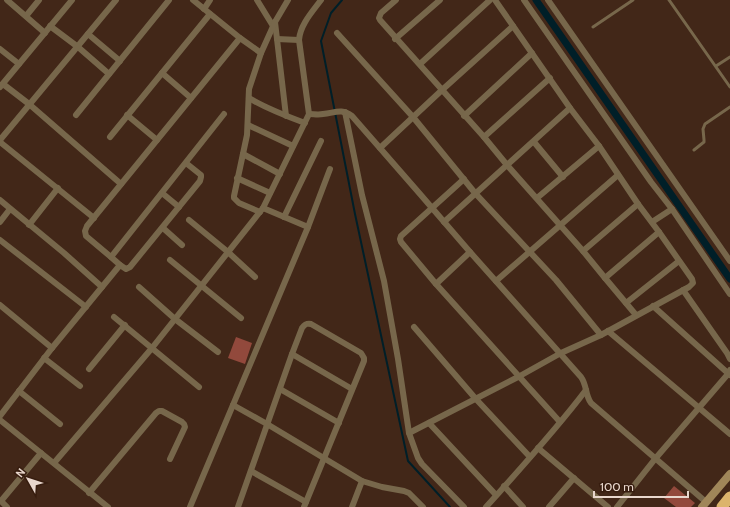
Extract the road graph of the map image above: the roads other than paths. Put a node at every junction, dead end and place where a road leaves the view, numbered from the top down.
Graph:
1 (7, 0) edge
2 (39, 0) edge
3 (72, 0) edge
4 (116, 0) edge
5 (169, 0) edge
6 (193, 0) edge
7 (210, 0) edge
8 (257, 0) edge
9 (288, 0) edge
10 (321, 0) edge
11 (396, 0) edge
12 (440, 0) edge
13 (490, 0) edge
14 (495, 0) edge
15 (524, 0) edge
16 (548, 0) edge
17 (633, 0) edge
18 (669, 0) edge
19 (204, 9) junction
20 (210, 14) junction
21 (26, 16) junction
22 (274, 24) junction
23 (50, 26) junction
24 (513, 26) junction
25 (593, 27) dead end
26 (45, 33) junction
27 (337, 33) dead end
28 (88, 34) junction
29 (240, 38) junction
30 (277, 39) junction
31 (395, 39) junction
32 (299, 40) junction
33 (78, 47) junction
34 (0, 48) edge
35 (261, 53) junction
36 (532, 53) junction
37 (730, 57) edge
38 (120, 61) junction
39 (19, 64) junction
40 (420, 64) junction
41 (716, 66) junction
42 (162, 73) junction
43 (109, 74) junction
44 (550, 78) junction
45 (1, 86) edge
46 (730, 87) edge
47 (442, 90) junction
48 (191, 98) junction
49 (249, 98) junction
50 (29, 104) junction
51 (730, 107) edge
52 (570, 108) junction
53 (343, 111) junction
54 (224, 114) dead end
55 (309, 114) junction
56 (76, 115) dead end
57 (127, 115) junction
58 (286, 116) junction
59 (464, 116) junction
60 (413, 117) junction
61 (305, 122) junction
62 (248, 125) junction
63 (110, 137) dead end
64 (484, 137) junction
65 (157, 140) junction
66 (0, 141) edge
67 (321, 141) dead end
68 (534, 142) junction
69 (293, 146) junction
70 (599, 146) junction
71 (380, 148) junction
72 (694, 150) dead end
73 (243, 154) junction
74 (186, 163) junction
75 (507, 165) junction
76 (330, 169) dead end
77 (280, 174) junction
78 (618, 175) junction
79 (563, 177) junction
80 (237, 178) junction
81 (464, 179) junction
82 (122, 184) junction
83 (58, 188) junction
84 (270, 193) junction
85 (475, 193) junction
86 (162, 194) junction
87 (537, 198) junction
88 (0, 200) edge
89 (638, 204) junction
90 (179, 206) junction
91 (432, 208) junction
92 (10, 209) junction
93 (672, 209) junction
94 (261, 210) junction
95 (284, 217) junction
96 (94, 218) junction
97 (189, 220) dead end
98 (0, 222) edge
99 (444, 222) junction
100 (652, 222) junction
101 (29, 225) junction
102 (560, 226) junction
103 (308, 227) junction
104 (162, 228) junction
105 (659, 232) junction
106 (0, 240) edge
107 (182, 245) dead end
108 (583, 251) junction
109 (228, 252) junction
110 (470, 252) junction
111 (530, 252) junction
112 (111, 257) junction
113 (170, 260) dead end
114 (679, 261) junction
115 (730, 261) edge
116 (120, 265) junction
117 (255, 277) dead end
118 (605, 278) junction
119 (496, 281) junction
120 (436, 284) junction
121 (201, 286) junction
122 (102, 287) junction
123 (138, 287) dead end
124 (683, 290) junction
125 (730, 294) edge
126 (626, 303) junction
127 (0, 305) edge
128 (653, 306) junction
129 (86, 307) junction
130 (636, 315) junction
131 (114, 317) dead end
132 (241, 318) dead end
133 (175, 319) junction
134 (125, 326) junction
135 (414, 327) dead end
136 (608, 331) junction
137 (601, 335) junction
138 (52, 348) junction
139 (152, 348) junction
140 (218, 352) dead end
141 (560, 353) junction
142 (292, 354) junction
143 (44, 358) junction
144 (730, 359) edge
145 (88, 369) dead end
146 (729, 373) edge
147 (518, 377) junction
148 (80, 386) dead end
149 (199, 387) dead end
150 (280, 389) junction
151 (352, 389) junction
152 (586, 390) junction
153 (19, 391) junction
154 (475, 398) junction
155 (233, 405) junction
156 (699, 408) junction
157 (0, 416) edge
158 (0, 420) edge
159 (560, 422) junction
160 (339, 423) junction
161 (429, 423) junction
162 (60, 424) dead end
163 (268, 424) junction
164 (409, 433) junction
165 (730, 434) edge
166 (538, 448) junction
167 (41, 453) junction
168 (530, 457) junction
169 (325, 458) junction
170 (170, 459) dead end
171 (655, 459) junction
172 (54, 463) junction
173 (252, 471) junction
174 (730, 474) edge
175 (574, 478) junction
176 (362, 481) junction
177 (504, 486) junction
178 (89, 493) junction
179 (496, 496) junction
180 (730, 497) edge
181 (0, 501) edge
182 (704, 504) edge
183 (305, 505) edge
184 (7, 507) edge
185 (108, 507) edge
186 (190, 507) edge
187 (238, 507) edge
188 (352, 507) edge
189 (423, 507) edge
190 (464, 507) edge
191 (486, 507) edge
192 (523, 507) edge
193 (549, 507) edge
194 (608, 507) edge
195 (617, 507) edge
196 (722, 507) edge

1 - 21 street
2 - 21 street
3 - 23 street
4 - 28 street
5 - 38 street
6 - 19 street
7 - 19 street
8 - 22 street
9 - 22 street
10 - 32 street
11 - 31 street
12 - 31 street
13 - 40 street
14 - 24 street
15 - 93 street
16 - 115 street
17 - 25 lane
18 - 41 lane
19 - 20 street
20 - 29 street
20 - 42 street
21 - 26 street
22 - 30 street
22 - 35 street
23 - 26 street
23 - 33 street
24 - 36 street
24 - 47 street
26 - 39 street
27 - 60 street
28 - 33 street
28 - 38 street
29 - 35 street
29 - 48 street
30 - 32 street
30 - 58 street
31 - 40 street
32 - 55 street
33 - 43 street
33 - 50 street
34 - 39 street
35 - 49 street
36 - 44 street
36 - 59 street
37 - 41 lane
38 - 43 street
39 - 45 street
40 - 47 street
41 - 46 lane
42 - 48 street
42 - 57 street
43 - 56 street
44 - 52 street
44 - 64 street
45 - 50 street
47 - 59 street
47 - 60 street
48 - 65 street
49 - 58 street
49 - 62 street
50 - 66 street
50 - 82 street
51 - 72 lane
52 - 68 street
52 - 70 street
53 - 55 street
53 - 71 street
53 - 164 street
54 - 74 street
55 - 61 street
57 - 63 street
57 - 65 street
58 - 61 street
59 - 64 street
60 - 71 street
60 - 81 street
61 - 69 street
62 - 69 street
62 - 73 street
64 - 75 street
65 - 82 street
66 - 83 street
67 - 95 street
68 - 75 street
68 - 79 street
69 - 77 street
70 - 78 street
70 - 79 street
71 - 91 street
73 - 77 street
73 - 80 street
74 - 86 street
74 - 90 street
75 - 85 street
75 - 87 street
76 - 103 street
77 - 84 street
78 - 89 street
78 - 102 street
79 - 87 street
80 - 84 street
80 - 94 street
81 - 85 street
81 - 91 street
82 - 96 street
83 - 96 street
83 - 101 street
84 - 94 street
85 - 99 street
85 - 111 street
86 - 90 street
86 - 112 street
87 - 102 street
88 - 92 street
89 - 100 street
89 - 108 street
90 - 104 street
91 - 99 street
91 - 120 street
92 - 98 street
92 - 101 street
93 - 100 street
93 - 125 street
94 - 95 street
94 - 109 street
95 - 103 street
96 - 112 street
97 - 109 street
99 - 110 street
100 - 105 street
101 - 122 street
102 - 108 street
102 - 111 street
103 - 155 street
104 - 107 street
104 - 116 street
105 - 114 street
105 - 118 street
106 - 129 street
108 - 118 street
109 - 117 street
109 - 121 street
110 - 119 street
110 - 120 street
111 - 119 street
111 - 137 street
112 - 116 street
113 - 121 street
114 - 124 street
114 - 126 street
116 - 122 street
118 - 126 street
119 - 141 street
120 - 147 street
121 - 132 street
121 - 133 street
122 - 129 street
123 - 133 street
124 - 128 street
124 - 144 street
126 - 130 street
127 - 138 street
128 - 130 street
128 - 146 street
129 - 138 street
130 - 136 street
131 - 134 street
133 - 139 street
133 - 140 street
134 - 139 street
134 - 145 street
135 - 154 street
136 - 137 street
136 - 156 street
137 - 141 street
138 - 143 street
139 - 149 street
139 - 172 street
141 - 147 street
141 - 152 street
142 - 150 street
142 - 151 street
142 - 151 street
143 - 148 street
143 - 153 street
146 - 156 street
147 - 154 street
147 - 159 street
150 - 160 street
150 - 163 street
151 - 160 street
152 - 159 street
152 - 171 street
153 - 157 street
153 - 162 street
154 - 161 street
154 - 168 street
155 - 163 street
155 - 186 street
156 - 165 street
156 - 171 street
158 - 167 street
159 - 166 street
160 - 169 street
161 - 164 street
161 - 179 street
163 - 169 street
163 - 173 street
164 - 190 street
166 - 168 street
166 - 175 street
167 - 172 street
167 - 181 street
168 - 177 street
169 - 176 street
169 - 183 street
170 - 178 street
171 - 182 street
171 - 195 street
172 - 178 street
173 - 183 street
173 - 187 street
174 - 182 main road
175 - 193 street
175 - 194 street
176 - 188 street
176 - 189 street
177 - 179 street
177 - 192 street
178 - 185 street
179 - 191 street
180 - 196 highway
181 - 184 street

